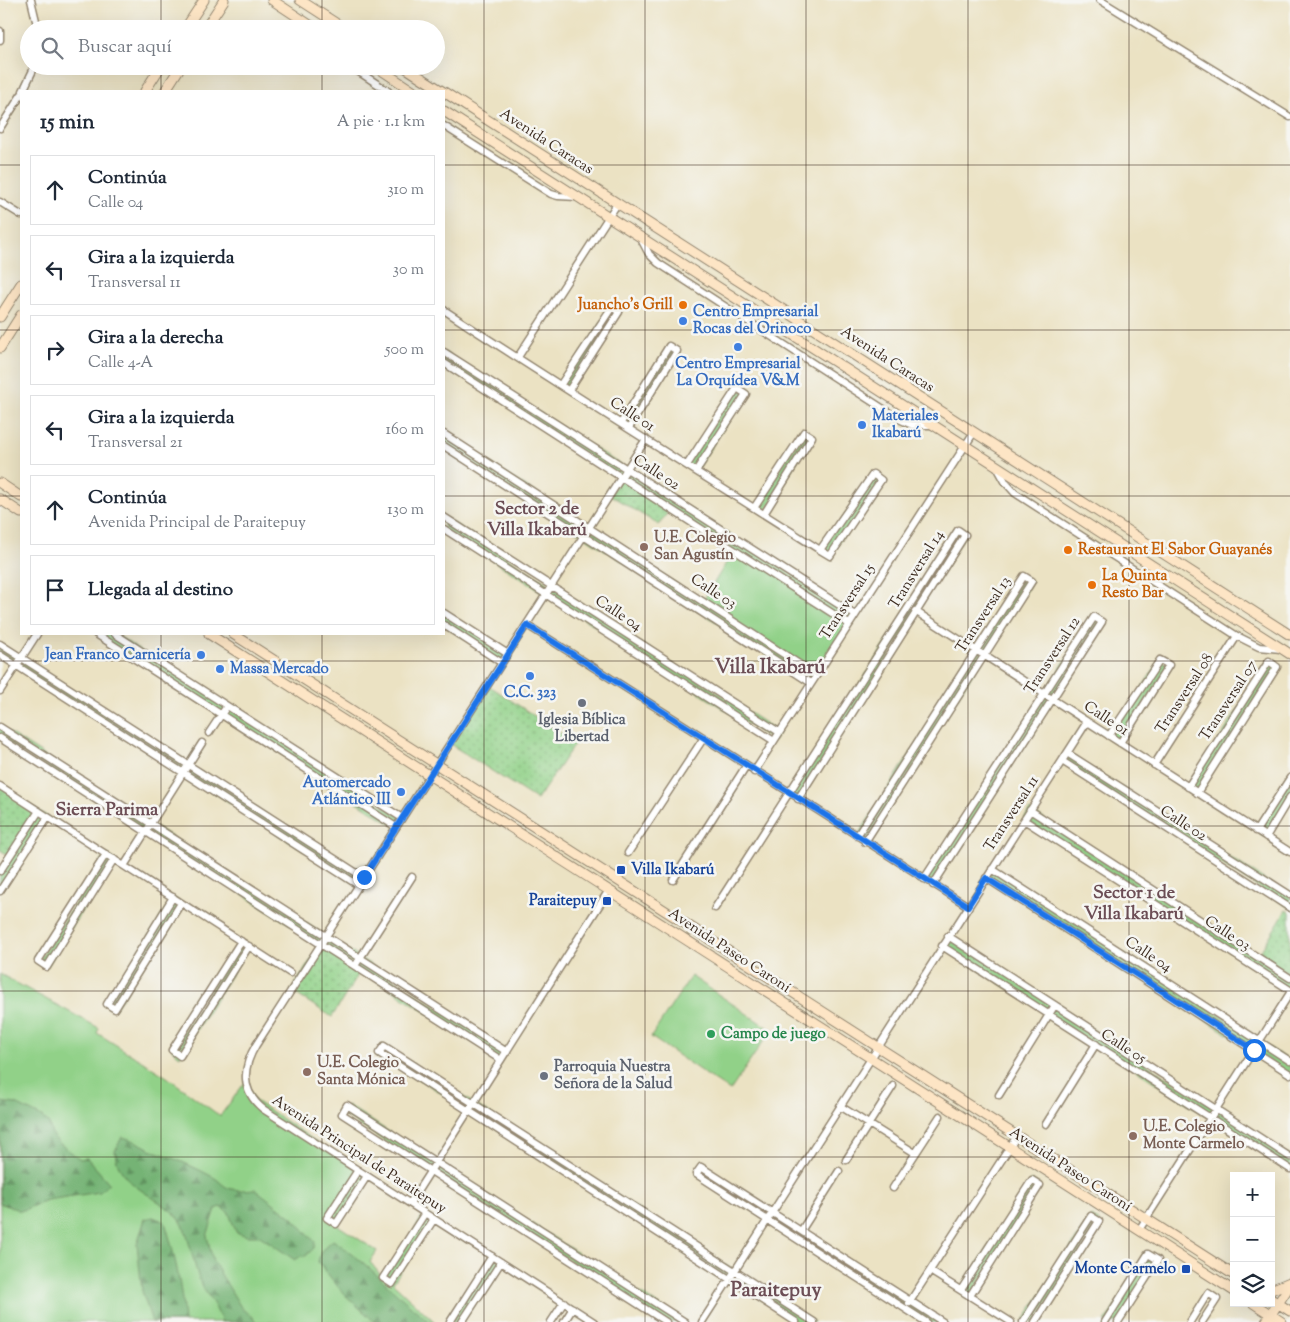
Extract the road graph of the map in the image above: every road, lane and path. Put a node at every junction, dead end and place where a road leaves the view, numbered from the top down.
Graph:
1 (31, 0) edge
2 (204, 0) edge
3 (231, 0) edge
4 (272, 0) edge
5 (300, 0) edge
6 (1100, 0) edge
7 (222, 4) edge
8 (36, 20) edge
9 (191, 20) edge
10 (212, 20) edge
11 (302, 20) edge
12 (331, 20) edge
13 (0, 31) edge
14 (0, 40) edge
15 (31, 75) edge
16 (155, 75) edge
17 (175, 75) edge
18 (364, 75) edge
19 (388, 75) edge
20 (417, 75) edge
21 (23, 90) edge
22 (146, 90) edge
23 (166, 90) edge
24 (386, 90) edge
25 (411, 90) edge
26 (440, 90) edge
27 (445, 93) edge
28 (20, 97) edge
29 (445, 112) edge
30 (1290, 116) edge
31 (445, 127) edge
32 (0, 128) edge
33 (577, 197) junction
34 (0, 202) edge
35 (617, 204) junction
36 (20, 214) edge
37 (609, 216) junction
38 (641, 237) junction
39 (20, 286) edge
40 (445, 311) edge
41 (0, 317) edge
42 (20, 317) edge
43 (0, 348) edge
44 (445, 353) edge
45 (518, 357) junction
46 (445, 364) edge
47 (561, 384) junction
48 (570, 390) junction
49 (519, 400) junction
50 (514, 408) junction
51 (621, 423) junction
52 (932, 425) junction
53 (629, 428) junction
54 (974, 432) junction
55 (445, 435) edge
56 (646, 439) junction
57 (965, 446) junction
58 (445, 447) edge
59 (592, 447) junction
60 (587, 455) junction
61 (482, 458) junction
62 (687, 465) junction
63 (996, 466) junction
64 (477, 467) junction
65 (627, 469) junction
66 (696, 471) junction
67 (621, 478) junction
68 (0, 483) edge
69 (20, 496) edge
70 (0, 499) edge
71 (754, 508) junction
72 (20, 512) edge
73 (764, 514) junction
74 (445, 519) edge
75 (590, 527) junction
76 (445, 530) edge
77 (584, 536) junction
78 (739, 541) junction
79 (734, 550) junction
80 (820, 550) junction
81 (552, 586) junction
82 (814, 589) junction
83 (546, 595) junction
84 (808, 598) junction
85 (703, 601) junction
86 (908, 607) junction
87 (698, 610) junction
88 (916, 612) junction
89 (445, 614) edge
90 (855, 615) junction
91 (849, 624) junction
92 (527, 625) junction
93 (445, 626) edge
94 (36, 635) edge
95 (98, 635) edge
96 (117, 635) edge
97 (216, 635) edge
98 (235, 635) edge
99 (1290, 635) edge
100 (1237, 636) junction
101 (0, 644) edge
102 (142, 651) junction
103 (976, 651) junction
104 (1286, 652) edge
105 (508, 654) junction
106 (0, 655) edge
107 (984, 656) junction
108 (22, 658) junction
109 (665, 659) junction
110 (136, 660) junction
111 (873, 662) junction
112 (502, 663) junction
113 (16, 666) junction
114 (660, 668) junction
115 (881, 668) junction
116 (816, 675) junction
117 (811, 683) junction
118 (0, 691) edge
119 (1044, 694) junction
120 (946, 697) junction
121 (849, 700) junction
122 (1052, 700) junction
123 (954, 703) junction
124 (227, 706) junction
125 (857, 706) junction
126 (107, 713) junction
127 (221, 714) junction
128 (102, 721) junction
129 (1087, 722) junction
130 (0, 727) edge
131 (779, 732) junction
132 (209, 733) dead end
133 (1109, 736) junction
134 (0, 738) edge
135 (703, 739) junction
136 (774, 741) junction
137 (918, 741) junction
138 (202, 743) dead end
139 (1120, 743) junction
140 (821, 745) junction
141 (926, 747) junction
142 (828, 751) junction
143 (1067, 753) junction
144 (1062, 761) junction
145 (316, 763) junction
146 (437, 764) junction
147 (189, 765) junction
148 (1154, 765) junction
149 (746, 766) junction
150 (310, 772) junction
151 (754, 772) junction
152 (71, 773) junction
153 (184, 773) junction
154 (430, 775) junction
155 (1290, 778) edge
156 (67, 781) junction
157 (0, 786) edge
158 (984, 786) junction
159 (1188, 787) junction
160 (993, 792) junction
161 (1197, 793) junction
162 (790, 794) junction
163 (1290, 798) edge
164 (798, 799) junction
165 (1030, 810) junction
166 (39, 811) junction
167 (48, 816) junction
168 (402, 818) junction
169 (1024, 820) junction
170 (1172, 820) junction
171 (279, 823) junction
172 (151, 824) junction
173 (396, 827) junction
174 (1167, 828) junction
175 (274, 831) junction
176 (1256, 831) junction
177 (146, 832) junction
178 (857, 836) junction
179 (1266, 837) junction
180 (865, 842) junction
181 (1083, 845) junction
182 (1290, 852) edge
183 (628, 853) dead end
184 (106, 854) junction
185 (1077, 854) junction
186 (114, 859) junction
187 (124, 866) junction
188 (992, 869) junction
189 (0, 871) edge
190 (364, 877) junction
191 (412, 877) dead end
192 (986, 878) junction
193 (1136, 878) junction
194 (924, 879) junction
195 (238, 880) junction
196 (673, 880) dead end
197 (933, 884) junction
198 (358, 885) junction
199 (1130, 887) junction
200 (233, 888) junction
201 (609, 890) junction
202 (0, 891) edge
203 (1290, 895) edge
204 (173, 898) junction
205 (181, 903) junction
206 (968, 906) junction
207 (715, 908) dead end
208 (1290, 908) edge
209 (1094, 935) junction
210 (326, 936) junction
211 (948, 936) junction
212 (241, 941) junction
213 (321, 944) junction
214 (1088, 944) junction
215 (249, 946) junction
216 (942, 946) junction
217 (360, 958) junction
218 (355, 966) junction
219 (290, 972) dead end
220 (1290, 978) edge
221 (1290, 992) edge
222 (417, 994) junction
223 (412, 1003) junction
224 (1055, 1005) junction
225 (1049, 1014) junction
226 (1080, 1021) junction
227 (1074, 1030) junction
228 (1099, 1034) junction
229 (1260, 1041) junction
230 (1094, 1043) junction
231 (878, 1047) junction
232 (1254, 1050) junction
233 (507, 1052) junction
234 (870, 1058) junction
235 (502, 1060) junction
236 (1290, 1061) edge
237 (1290, 1074) edge
238 (1169, 1079) junction
239 (893, 1086) dead end
240 (1164, 1088) junction
241 (999, 1095) dead end
242 (474, 1104) junction
243 (840, 1106) junction
244 (1216, 1110) junction
245 (469, 1111) junction
246 (940, 1116) dead end
247 (1211, 1118) junction
248 (869, 1124) junction
249 (1046, 1124) dead end
250 (1249, 1131) junction
251 (1017, 1136) junction
252 (1244, 1139) junction
253 (1263, 1140) junction
254 (1010, 1147) junction
255 (1257, 1148) junction
256 (1278, 1149) junction
257 (915, 1154) junction
258 (1289, 1156) edge
259 (1272, 1158) junction
260 (846, 1160) dead end
261 (436, 1162) junction
262 (1283, 1165) junction
263 (1290, 1169) edge
264 (358, 1170) junction
265 (431, 1171) junction
266 (838, 1171) dead end
267 (367, 1176) junction
268 (893, 1188) dead end
269 (627, 1202) junction
270 (410, 1203) junction
271 (622, 1210) junction
272 (772, 1212) junction
273 (425, 1213) junction
274 (434, 1219) junction
275 (1146, 1219) junction
276 (767, 1220) junction
277 (1139, 1230) junction
278 (801, 1231) junction
279 (492, 1256) junction
280 (590, 1261) junction
281 (501, 1262) junction
282 (584, 1269) junction
283 (734, 1271) junction
284 (930, 1271) junction
285 (1230, 1272) edge
286 (729, 1279) junction
287 (1290, 1283) edge
288 (1230, 1288) edge
289 (1275, 1289) edge
290 (961, 1290) junction
291 (970, 1296) junction
292 (910, 1301) junction
293 (1275, 1301) edge
294 (564, 1302) junction
295 (1255, 1307) edge
296 (1257, 1307) edge
297 (573, 1308) junction
298 (905, 1309) junction
299 (1290, 1311) edge
300 (1290, 1316) edge
301 (1268, 1318) edge
302 (450, 1322) edge
303 (462, 1322) edge
304 (551, 1322) edge
305 (564, 1322) edge
306 (594, 1322) edge
307 (666, 1322) edge
308 (685, 1322) edge
309 (702, 1322) edge
310 (796, 1322) edge
311 (814, 1322) edge
312 (926, 1322) edge
313 (943, 1322) edge
314 (1010, 1322) edge
315 (1023, 1322) edge
316 (1035, 1322) edge
317 (1105, 1322) edge
318 (1118, 1322) edge
319 (1190, 1322) edge
320 (1202, 1322) edge
321 (1261, 1322) edge
322 (1282, 1322) edge
323 (1286, 1322) edge

1 - 8 street
2 - 9 street
3 - 7 street
4 - 11 street
5 - 12 street
6 - 30 street
7 - 10 street
13 - 14 street
15 - 21 street
16 - 22 street
17 - 23 street
18 - 24 street
19 - 25 street
20 - 26 street, Avenida Caracas
27 - 35 street, Avenida Caracas
28 - 32 street
29 - 33 street, Avenida Caracas
31 - 33 street, Avenida Caracas
33 - 37 street, Avenida Caracas
34 - 36 street
35 - 37 street
35 - 54 street, Avenida Caracas
37 - 38 street, Avenida Caracas
37 - 45 street
38 - 52 street, Avenida Caracas
38 - 52 street, Avenida Caracas
39 - 41 street
40 - 45 street, Calle 01
42 - 43 street
44 - 49 street, Calle 02
45 - 47 street, Calle 01
46 - 50 street, Calle 02
47 - 48 street, Calle 01
47 - 48 street
48 - 51 street, Calle 01
49 - 50 street
49 - 59 street, Calle 02
50 - 60 street, Calle 02
51 - 53 street, Calle 01
51 - 53 street
52 - 57 street, Avenida Caracas
53 - 56 street, Calle 01
54 - 57 street, Transversal 15
54 - 99 street, Avenida Caracas
55 - 61 street, Calle 03
56 - 62 street, Calle 01
56 - 65 street, Avenida Principal de Paraitepuy
57 - 63 street, Avenida Caracas
57 - 90 street, Transversal 15
58 - 64 street, Calle 03
59 - 60 street
59 - 65 street, Calle 02
60 - 67 street, Calle 02
61 - 64 street
61 - 75 street, Calle 03
62 - 66 street, Calle 01
62 - 66 street
63 - 100 street, Avenida Caracas
63 - 104 street, Avenida Caracas
64 - 77 street, Calle 03
65 - 67 street, Avenida Principal de Paraitepuy
65 - 78 street, Calle 02
66 - 71 street, Calle 01
67 - 75 street, Avenida Principal de Paraitepuy
67 - 79 street, Calle 02
68 - 69 street
70 - 72 street
71 - 73 street, Calle 01
71 - 73 street
73 - 80 street, Calle 01
74 - 81 street, Calle 04
75 - 77 street, Avenida Principal de Paraitepuy
75 - 85 street, Calle 03
76 - 83 street, Calle 04
77 - 81 street, Avenida Principal de Paraitepuy
77 - 87 street, Calle 03
78 - 79 street
78 - 82 street, Calle 02
79 - 84 street, Calle 02
80 - 80 street, Calle 01
81 - 83 street, Avenida Principal de Paraitepuy
81 - 109 street, Calle 04
82 - 84 street
82 - 90 street, Calle 02
83 - 92 street, Avenida Principal de Paraitepuy
83 - 114 street, Calle 04
84 - 91 street, Calle 02
85 - 87 street
85 - 116 street, Calle 03
86 - 88 street, Calle 01
86 - 88 street, Transversal 14
86 - 111 street, Transversal 14
87 - 117 street, Calle 03
88 - 103 street, Calle 01
88 - 115 street, Transversal 14
89 - 105 street
90 - 91 street, Transversal 15
91 - 116 street, Transversal 15
92 - 105 street, Avenida Principal de Paraitepuy
92 - 135 street
93 - 112 street
94 - 108 street
95 - 110 street
96 - 102 street
97 - 154 street, Avenida Paseo Caroní
98 - 146 street, Avenida Paseo Caroní
100 - 104 street, Avenida Caracas
100 - 148 street, Transversal 08
101 - 108 street
102 - 110 street
102 - 124 street
103 - 107 street, Calle 01
103 - 107 street, Transversal 13
103 - 120 street, Transversal 13
105 - 112 street, Avenida Principal de Paraitepuy
106 - 113 street
107 - 119 street, Calle 01
107 - 123 street, Transversal 13
108 - 113 street
108 - 126 street
109 - 114 street
109 - 131 street, Calle 04
110 - 127 street
111 - 115 street
111 - 121 street, Transversal 14
112 - 146 street, Avenida Principal de Paraitepuy
113 - 118 street
113 - 128 street
114 - 136 street, Calle 04
115 - 125 street, Transversal 14
116 - 117 street, Transversal 15
117 - 131 street, Transversal 15
119 - 122 street, Calle 01
119 - 122 street, Transversal 12
119 - 158 street, Transversal 12
120 - 123 street
120 - 137 street, Transversal 13
121 - 125 street
121 - 140 street, Transversal 14
122 - 129 street, Calle 01
122 - 160 street, Transversal 12
123 - 141 street, Transversal 13
124 - 127 street
124 - 145 street
125 - 142 street, Transversal 14
126 - 128 street
126 - 147 street
127 - 132 street
127 - 150 street
128 - 153 street
129 - 133 street, Calle 01
129 - 143 street, Transversal 11
130 - 152 street
131 - 136 street, Transversal 15
133 - 139 street, Calle 01
133 - 139 street
134 - 156 street
135 - 149 street
135 - 183 street
136 - 151 street, Transversal 15
137 - 141 street
137 - 178 street, Transversal 13
138 - 147 street
139 - 148 street, Calle 01
140 - 142 street
140 - 162 street, Transversal 14
141 - 180 street, Transversal 13
142 - 164 street, Transversal 14
143 - 144 street, Transversal 11
143 - 170 street, Calle 02
144 - 165 street, Transversal 11
144 - 174 street, Calle 02
145 - 150 street
145 - 168 street
146 - 154 street, Avenida Principal de Paraitepuy
146 - 231 street, Avenida Paseo Caroní
147 - 153 street
147 - 171 street
148 - 159 street, Calle 01
149 - 151 street
149 - 196 street
150 - 173 street
151 - 162 street
152 - 156 street
152 - 172 street
153 - 172 street
153 - 175 street
154 - 168 street, Avenida Principal de Paraitepuy
154 - 201 street, Avenida Paseo Caroní
155 - 176 street
156 - 177 street
157 - 166 street
158 - 160 street
158 - 194 street, Transversal 12
159 - 161 street, Calle 01
159 - 161 street, Transversal 07
160 - 197 street, Transversal 12
161 - 176 street, Calle 01
162 - 164 street
162 - 207 street, Transversal 14
163 - 179 street
164 - 178 street
165 - 169 street, Transversal 11
165 - 181 street, Calle 03
166 - 167 street
166 - 189 street
167 - 184 street
167 - 202 street
168 - 173 street, Avenida Principal de Paraitepuy
169 - 185 street, Calle 03
169 - 188 street, Transversal 11
170 - 174 street
170 - 203 street, Calle 02
171 - 175 street
171 - 190 street
172 - 177 street
172 - 195 street
173 - 190 street, Avenida Principal de Paraitepuy
174 - 208 street, Calle 02
175 - 198 street
176 - 179 street, Calle 01
177 - 187 street
177 - 200 street
178 - 180 street
179 - 182 street, Calle 01
180 - 194 street
181 - 185 street
181 - 193 street, Calle 03
184 - 186 street
184 - 186 street
185 - 199 street, Calle 03
186 - 187 street
187 - 204 street
188 - 192 street, Transversal 11
188 - 209 street, Calle 04
190 - 198 street, Avenida Principal de Paraitepuy
191 - 217 street
192 - 206 street, Transversal 11
192 - 214 street, Calle 04
193 - 199 street
193 - 220 street, Calle 03
194 - 197 street
195 - 200 street
195 - 210 street
197 - 206 street
198 - 210 street, Avenida Principal de Paraitepuy
199 - 221 street, Calle 03
200 - 213 street
201 - 233 street
201 - 234 street, Avenida Paseo Caroní
204 - 205 street
204 - 205 street
205 - 212 street
206 - 211 street, Transversal 11
209 - 214 street
209 - 229 street, Calle 04
210 - 213 street, Avenida Principal de Paraitepuy
210 - 217 street
211 - 216 street, Transversal 11
211 - 224 street, Calle 05
212 - 215 street
212 - 215 street
213 - 218 street
213 - 264 street, Avenida Principal de Paraitepuy
214 - 232 street, Calle 04
215 - 219 street
216 - 225 street, Calle 05
216 - 231 street, Transversal 11
217 - 218 street
217 - 222 street
218 - 223 street
221 - 229 street
222 - 223 street
222 - 233 street
223 - 235 street
224 - 225 street
224 - 226 street, Calle 05
225 - 227 street, Calle 05
225 - 241 street
226 - 227 street
226 - 228 street, Calle 05
227 - 230 street, Calle 05
228 - 230 street
228 - 238 street, Calle 05
229 - 232 street
229 - 236 street, Calle 04
230 - 240 street, Calle 05
230 - 249 street
231 - 234 street, Transversal 11
231 - 251 street, Avenida Paseo Caroní
232 - 237 street, Calle 04
232 - 244 street
233 - 235 street
234 - 243 street, Transversal 11
234 - 254 street, Avenida Paseo Caroní
235 - 242 street
238 - 240 street
238 - 244 street, Calle 05
239 - 248 street
240 - 247 street, Calle 05
242 - 245 street
242 - 245 street
242 - 269 street
243 - 248 street
243 - 272 street, Transversal 11
244 - 247 street
244 - 250 street, Calle 05
245 - 261 street
245 - 271 street
246 - 257 street
247 - 252 street, Calle 05
247 - 275 street
248 - 257 street
248 - 260 street
250 - 252 street
250 - 253 street, Calle 05
251 - 254 street
251 - 275 street, Avenida Paseo Caroní
252 - 255 street, Calle 05
253 - 255 street
253 - 256 street, Calle 05
254 - 277 street, Avenida Paseo Caroní
254 - 284 street
255 - 259 street, Calle 05
256 - 258 street, Calle 05
256 - 259 street
257 - 268 street
258 - 262 street
259 - 262 street, Calle 05
261 - 265 street
261 - 265 street
261 - 280 street
262 - 263 street, Calle 05
264 - 267 street, Avenida Principal de Paraitepuy
264 - 267 street
265 - 270 street
265 - 282 street
266 - 278 street
267 - 270 street, Avenida Principal de Paraitepuy
269 - 271 street
269 - 283 street
270 - 273 street, Avenida Principal de Paraitepuy
271 - 286 street
272 - 276 street, Transversal 11
272 - 276 street
272 - 278 street
273 - 274 street, Avenida Principal de Paraitepuy
273 - 274 street
274 - 279 street, Avenida Principal de Paraitepuy
275 - 277 street
275 - 285 street, Avenida Paseo Caroní
276 - 283 street, Transversal 11
276 - 298 street
277 - 288 street, Avenida Paseo Caroní
278 - 292 street
279 - 281 street, Avenida Principal de Paraitepuy
279 - 302 street
280 - 282 street
280 - 308 street
281 - 294 street, Avenida Principal de Paraitepuy
281 - 303 street
282 - 307 street
283 - 286 street, Transversal 11
283 - 311 street
284 - 290 street
284 - 292 street
286 - 309 street, Transversal 11
286 - 310 street
287 - 289 street
287 - 293 street
290 - 291 street
290 - 291 street
291 - 314 street
292 - 298 street
292 - 313 street
293 - 299 street
294 - 297 street, Avenida Principal de Paraitepuy
294 - 304 street
295 - 321 street
296 - 301 street
297 - 305 street
297 - 306 street, Avenida Principal de Paraitepuy
298 - 312 street
300 - 323 street
301 - 322 street
315 - 316 street
317 - 318 street
319 - 320 street

